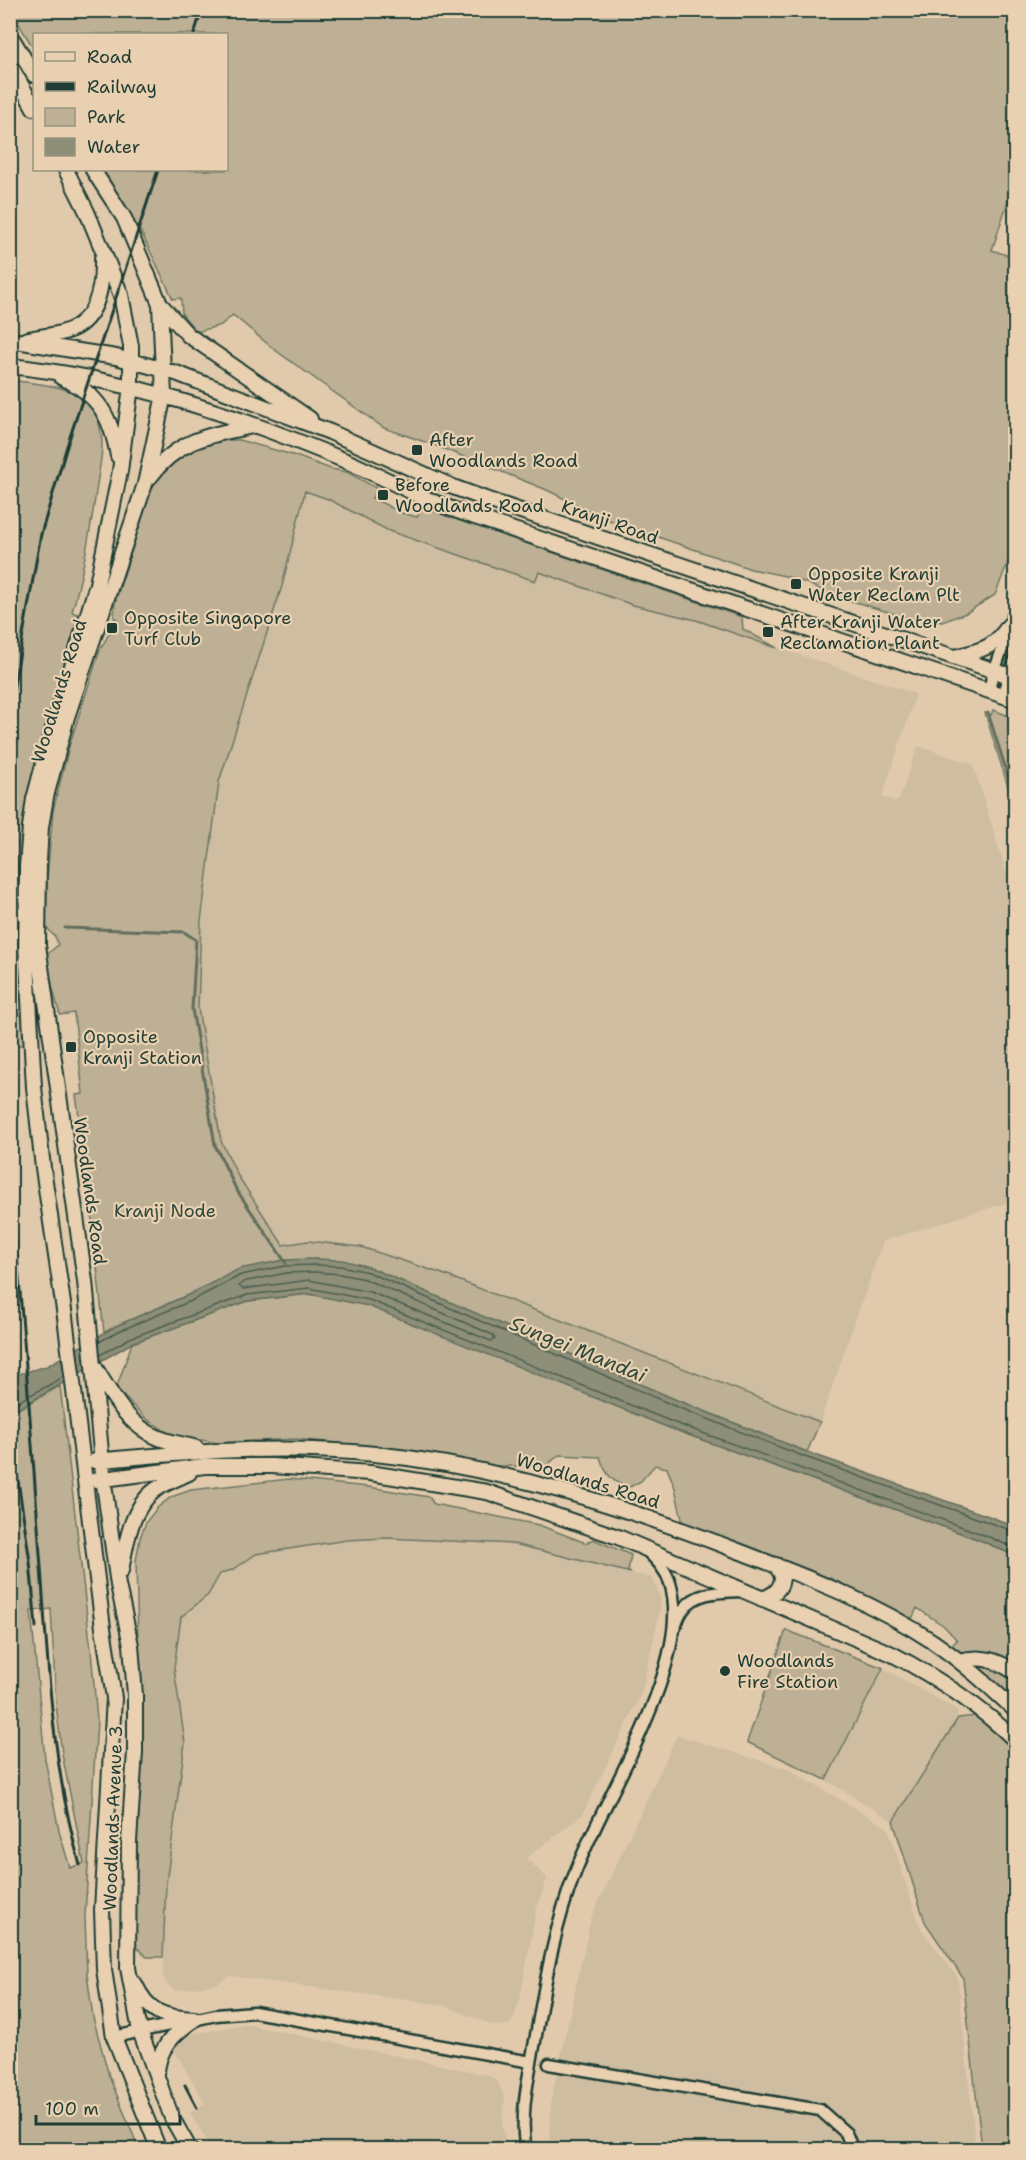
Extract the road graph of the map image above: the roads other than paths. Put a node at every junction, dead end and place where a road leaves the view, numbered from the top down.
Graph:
1 (10, 35) edge
2 (10, 65) edge
3 (33, 73) edge
4 (33, 106) edge
5 (66, 171) edge
6 (94, 171) edge
7 (102, 252) junction
8 (160, 304) junction
9 (15, 341) edge
10 (131, 362) junction
11 (10, 366) edge
12 (42, 369) junction
13 (164, 370) junction
14 (131, 386) junction
15 (164, 395) junction
16 (255, 426) junction
17 (330, 432) junction
18 (120, 471) junction
19 (146, 484) junction
20 (1016, 608) edge
21 (1009, 626) junction
22 (956, 657) junction
23 (1016, 657) edge
24 (995, 671) junction
25 (1012, 676) edge
26 (988, 690) junction
27 (1009, 697) edge
28 (25, 913) junction
29 (10, 914) edge
30 (85, 1281) junction
31 (62, 1296) junction
32 (92, 1363) junction
33 (206, 1450) junction
34 (101, 1460) junction
35 (84, 1462) junction
36 (205, 1466) junction
37 (104, 1479) junction
38 (85, 1481) junction
39 (644, 1548) junction
40 (776, 1565) junction
41 (118, 1585) junction
42 (743, 1591) junction
43 (762, 1599) junction
44 (673, 1633) junction
45 (959, 1661) junction
46 (1016, 1673) edge
47 (1016, 1711) edge
48 (1016, 1741) edge
49 (128, 1962) junction
50 (195, 2019) junction
51 (140, 2031) junction
52 (114, 2037) junction
53 (531, 2062) junction
54 (549, 2064) dead end
55 (159, 2085) junction
56 (159, 2150) edge
57 (190, 2150) edge
58 (526, 2150) edge
59 (853, 2150) edge

1 - 3 main road
2 - 4 main road
5 - 7 main road, Woodlands Road
6 - 8 main road, Woodlands Road
7 - 9 main road
7 - 10 main road, Woodlands Road
8 - 13 main road, Woodlands Road
8 - 17 main road
9 - 10 main road, Kranji Road
10 - 13 main road, Kranji Road
10 - 14 main road, Woodlands Road
11 - 12 main road
12 - 14 main road
12 - 18 main road
13 - 15 main road, Woodlands Road
13 - 17 main road, Kranji Road
14 - 15 main road
14 - 18 main road, Woodlands Road
15 - 16 main road
15 - 19 main road, Woodlands Road
16 - 19 main road
16 - 26 main road
17 - 22 main road, Kranji Road
18 - 28 main road, Woodlands Road
19 - 30 main road, Woodlands Road
20 - 21 street
21 - 22 main road
21 - 24 street
22 - 24 main road, Kranji Road
23 - 25 street
24 - 25 main road, Kranji Road
24 - 26 street
25 - 27 street
26 - 27 main road
28 - 29 street
28 - 31 main road, Woodlands Road
30 - 31 main road
30 - 32 main road, Woodlands Road
31 - 35 main road, Woodlands Road
32 - 33 main road
32 - 34 main road, Woodlands Road
33 - 34 main road, Woodlands Road
33 - 40 main road, Woodlands Road
34 - 35 main road, Woodlands Road
34 - 37 main road, Woodlands Road
35 - 38 main road, Woodlands Road
36 - 37 main road
36 - 39 main road
36 - 41 main road
37 - 38 main road
37 - 41 main road, Woodlands Avenue 3
38 - 52 main road, Woodlands Avenue 3
39 - 42 main road
39 - 44 street
40 - 43 main road
40 - 45 main road, Woodlands Road
41 - 49 main road, Woodlands Avenue 3
42 - 43 main road
42 - 44 street
43 - 48 main road
44 - 53 street
45 - 46 main road
45 - 47 main road, Woodlands Road
49 - 50 main road
49 - 51 main road, Woodlands Avenue 3
50 - 51 street
50 - 53 street
50 - 55 main road
51 - 52 street
51 - 55 main road, Woodlands Avenue 3
52 - 56 main road, Woodlands Avenue 3
53 - 58 street
54 - 59 street
55 - 57 main road, Woodlands Avenue 3

